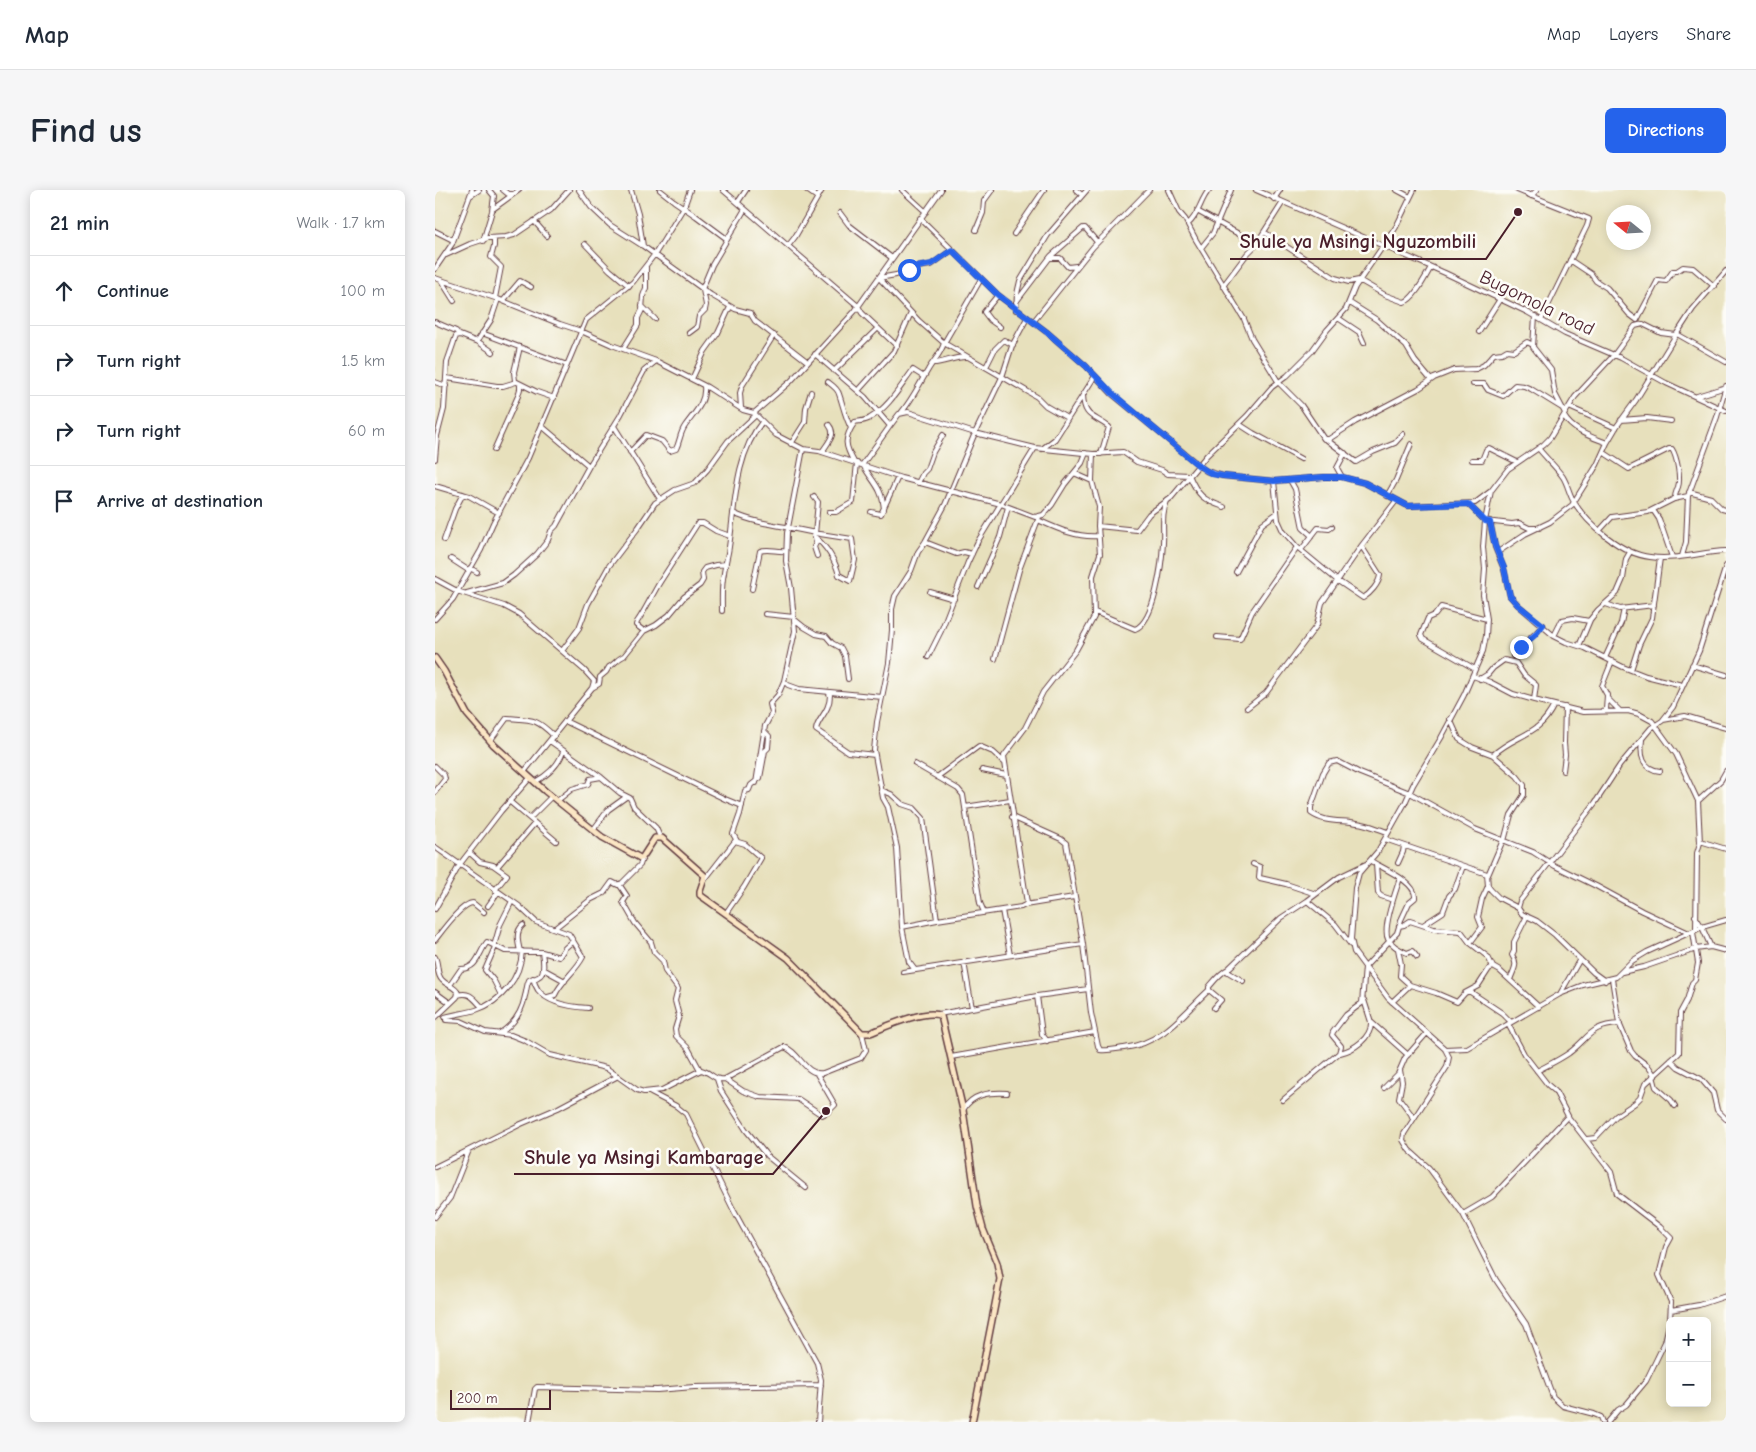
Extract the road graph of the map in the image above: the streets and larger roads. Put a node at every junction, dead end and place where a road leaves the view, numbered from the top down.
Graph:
1 (472, 190) edge
2 (479, 190) edge
3 (489, 190) edge
4 (503, 190) edge
5 (519, 190) edge
6 (569, 190) edge
7 (579, 190) edge
8 (631, 190) edge
9 (660, 190) edge
10 (690, 190) edge
11 (723, 190) edge
12 (746, 190) edge
13 (807, 190) edge
14 (822, 190) edge
15 (902, 190) edge
16 (941, 190) edge
17 (992, 190) edge
18 (1044, 190) edge
19 (1076, 190) edge
20 (1087, 190) edge
21 (1149, 190) edge
22 (1169, 190) edge
23 (1209, 190) edge
24 (1231, 190) edge
25 (1256, 190) edge
26 (1280, 190) edge
27 (1397, 190) edge
28 (1414, 190) edge
29 (1517, 190) edge
30 (1537, 190) edge
31 (513, 194) junction
32 (1082, 195) junction
33 (1531, 196) junction
34 (469, 197) junction
35 (817, 197) junction
36 (1410, 197) junction
37 (1274, 199) junction
38 (738, 202) junction
39 (1283, 202) junction
40 (684, 207) junction
41 (493, 209) junction
42 (745, 209) junction
43 (1197, 211) junction
44 (926, 212) junction
45 (840, 213) dead end
46 (920, 218) junction
47 (534, 221) junction
48 (1218, 222) junction
49 (1188, 224) junction
50 (976, 230) dead end
51 (435, 231) edge
52 (1264, 232) junction
53 (1015, 234) dead end
54 (547, 236) dead end
55 (494, 238) junction
56 (727, 239) junction
57 (453, 240) junction
58 (483, 241) junction
59 (1097, 242) junction
60 (585, 244) dead end
61 (1257, 244) junction
62 (1384, 245) junction
63 (643, 246) junction
64 (788, 246) junction
65 (1201, 248) junction
66 (952, 250) junction
67 (655, 254) junction
68 (446, 255) junction
69 (892, 258) junction
70 (1050, 258) junction
71 (1570, 260) junction
72 (646, 266) junction
73 (1076, 266) junction
74 (1431, 267) junction
75 (435, 269) edge
76 (1726, 271) edge
77 (435, 278) edge
78 (879, 278) junction
79 (981, 279) junction
80 (1359, 280) junction
81 (442, 282) junction
82 (629, 286) junction
83 (1223, 286) junction
84 (1714, 286) junction
85 (531, 287) dead end
86 (703, 289) junction
87 (998, 295) junction
88 (497, 299) junction
89 (1500, 299) junction
90 (454, 301) dead end
91 (503, 301) junction
92 (1016, 302) junction
93 (1350, 303) junction
94 (642, 306) junction
95 (858, 306) junction
96 (730, 307) junction
97 (1017, 310) junction
98 (911, 313) junction
99 (1535, 316) junction
100 (1027, 318) junction
101 (1338, 318) junction
102 (655, 319) dead end
103 (1541, 320) junction
104 (1637, 320) junction
105 (435, 322) edge
106 (1033, 322) junction
107 (1643, 324) junction
108 (1000, 327) dead end
109 (877, 329) junction
110 (581, 331) junction
111 (482, 332) junction
112 (1479, 332) dead end
113 (689, 333) dead end
114 (459, 335) junction
115 (774, 335) junction
116 (1676, 335) junction
117 (477, 341) junction
118 (944, 343) junction
119 (1364, 343) dead end
120 (1013, 345) junction
121 (1533, 345) junction
122 (897, 346) junction
123 (520, 347) junction
124 (623, 349) junction
125 (493, 352) dead end
126 (815, 354) junction
127 (1615, 356) junction
128 (970, 358) junction
129 (656, 361) junction
130 (809, 362) junction
131 (1726, 362) edge
132 (933, 363) junction
133 (567, 365) junction
134 (986, 367) junction
135 (834, 371) junction
136 (1651, 375) junction
137 (1095, 376) junction
138 (924, 377) junction
139 (1002, 377) junction
140 (447, 378) junction
141 (692, 379) junction
142 (1431, 380) junction
143 (435, 382) edge
144 (828, 382) dead end
145 (518, 383) junction
146 (1279, 383) junction
147 (1473, 384) dead end
148 (446, 386) junction
149 (704, 386) junction
150 (1726, 387) edge
151 (858, 391) junction
152 (811, 392) dead end
153 (1083, 395) junction
154 (1697, 396) junction
155 (553, 398) junction
156 (1569, 407) junction
157 (1562, 408) junction
158 (1719, 408) junction
159 (741, 409) junction
160 (1726, 411) edge
161 (878, 412) junction
162 (901, 413) junction
163 (755, 414) junction
164 (1565, 415) junction
165 (1067, 418) junction
166 (1621, 420) junction
167 (1671, 421) dead end
168 (762, 422) junction
169 (1239, 424) junction
170 (829, 425) dead end
171 (614, 426) junction
172 (889, 426) junction
173 (543, 427) junction
174 (851, 428) junction
175 (1616, 428) junction
176 (975, 433) junction
177 (943, 434) dead end
178 (1403, 434) dead end
179 (1327, 440) junction
180 (1607, 442) junction
181 (791, 444) junction
182 (1411, 444) dead end
183 (1035, 448) junction
184 (1042, 448) junction
185 (1538, 448) junction
186 (803, 449) junction
187 (494, 450) dead end
188 (630, 452) junction
189 (822, 452) junction
190 (1603, 452) junction
191 (1086, 453) junction
192 (1345, 453) junction
193 (1093, 454) junction
194 (1101, 454) junction
195 (435, 459) edge
196 (1301, 459) dead end
197 (1472, 460) dead end
198 (1517, 462) junction
199 (859, 464) junction
200 (589, 466) junction
201 (1199, 466) junction
202 (1074, 473) junction
203 (1189, 476) junction
204 (898, 477) junction
205 (1342, 477) junction
206 (1290, 480) junction
207 (1274, 481) junction
208 (1093, 482) junction
209 (918, 483) junction
210 (435, 486) edge
211 (950, 490) junction
212 (1491, 491) junction
213 (463, 494) junction
214 (1689, 494) junction
215 (1387, 496) junction
216 (814, 497) dead end
217 (660, 499) junction
218 (1675, 499) junction
219 (1167, 501) junction
220 (1396, 501) junction
221 (1574, 502) junction
222 (1001, 504) junction
223 (1468, 504) junction
224 (1008, 507) junction
225 (1224, 508) dead end
226 (884, 509) junction
227 (1653, 510) junction
228 (1726, 510) edge
229 (499, 512) junction
230 (829, 512) dead end
231 (871, 512) dead end
232 (733, 513) junction
233 (1276, 514) junction
234 (1038, 519) junction
235 (1488, 521) junction
236 (1098, 526) junction
237 (1332, 527) dead end
238 (787, 528) junction
239 (1541, 528) junction
240 (1600, 530) junction
241 (814, 534) junction
242 (731, 536) junction
243 (1099, 536) junction
244 (1312, 536) junction
245 (444, 540) dead end
246 (925, 542) junction
247 (1362, 547) junction
248 (1299, 549) junction
249 (785, 551) junction
250 (1726, 551) edge
251 (1498, 552) junction
252 (1630, 552) junction
253 (972, 554) junction
254 (817, 556) dead end
255 (1682, 556) junction
256 (1672, 557) junction
257 (1660, 558) junction
258 (451, 559) dead end
259 (726, 564) junction
260 (1726, 566) edge
261 (469, 569) junction
262 (477, 572) dead end
263 (1235, 572) dead end
264 (435, 579) edge
265 (1338, 581) junction
266 (978, 587) dead end
267 (752, 589) dead end
268 (457, 591) junction
269 (930, 592) dead end
270 (467, 593) junction
271 (954, 599) junction
272 (1606, 604) junction
273 (1654, 605) junction
274 (1624, 609) junction
275 (722, 611) dead end
276 (1095, 612) junction
277 (765, 614) dead end
278 (794, 618) junction
279 (435, 619) edge
280 (1487, 619) junction
281 (1590, 620) junction
282 (1543, 625) junction
283 (643, 631) junction
284 (1554, 636) junction
285 (1217, 637) dead end
286 (1579, 646) junction
287 (562, 651) junction
288 (1513, 656) dead end
289 (928, 657) dead end
290 (435, 658) edge
291 (1605, 658) junction
292 (995, 659) dead end
293 (1612, 661) junction
294 (1692, 665) junction
295 (1475, 669) junction
296 (1631, 670) junction
297 (1473, 676) junction
298 (1726, 676) edge
299 (848, 679) dead end
300 (1480, 679) junction
301 (784, 680) junction
302 (1682, 685) junction
303 (592, 688) junction
304 (828, 692) junction
305 (882, 697) junction
306 (1607, 698) junction
307 (1534, 700) junction
308 (1554, 705) junction
309 (1565, 707) junction
310 (1247, 708) dead end
311 (1606, 710) junction
312 (1619, 710) junction
313 (1450, 719) junction
314 (1662, 720) junction
315 (565, 721) junction
316 (1655, 724) junction
317 (1726, 728) edge
318 (553, 736) junction
319 (1642, 740) junction
320 (490, 741) junction
321 (549, 742) junction
322 (563, 752) junction
323 (1493, 755) junction
324 (875, 756) junction
325 (574, 759) junction
326 (1005, 763) junction
327 (558, 764) junction
328 (915, 764) dead end
329 (435, 766) edge
330 (982, 770) dead end
331 (1563, 771) dead end
332 (1660, 771) dead end
333 (1726, 771) edge
334 (524, 772) junction
335 (1006, 775) junction
336 (601, 777) junction
337 (937, 777) junction
338 (530, 778) junction
339 (1724, 781) edge
340 (535, 782) junction
341 (881, 790) junction
342 (435, 792) edge
343 (1410, 793) junction
344 (552, 796) junction
345 (626, 797) junction
346 (1010, 800) junction
347 (509, 801) junction
348 (557, 801) junction
349 (1698, 801) junction
350 (742, 806) junction
351 (965, 807) junction
352 (1013, 817) junction
353 (530, 818) junction
354 (535, 823) junction
355 (593, 830) junction
356 (1388, 832) junction
357 (660, 837) junction
358 (1385, 839) junction
359 (1504, 840) junction
360 (556, 841) dead end
361 (737, 841) junction
362 (1700, 841) junction
363 (1404, 846) junction
364 (436, 848) edge
365 (1725, 849) edge
366 (470, 853) junction
367 (435, 854) edge
368 (642, 858) junction
369 (1369, 862) junction
370 (1549, 862) junction
371 (1398, 863) dead end
372 (460, 864) junction
373 (1253, 864) dead end
374 (1376, 864) junction
375 (1463, 866) junction
376 (497, 867) junction
377 (1488, 875) junction
378 (705, 878) junction
379 (1400, 878) junction
380 (619, 884) junction
381 (1488, 886) junction
382 (496, 891) junction
383 (1316, 894) junction
384 (1074, 897) junction
385 (1393, 900) junction
386 (512, 901) junction
387 (1307, 901) junction
388 (1025, 905) junction
389 (488, 906) dead end
390 (1518, 908) junction
391 (435, 909) edge
392 (1002, 910) junction
393 (484, 912) dead end
394 (984, 912) junction
395 (726, 913) junction
396 (1527, 916) junction
397 (1695, 916) junction
398 (937, 920) junction
399 (1726, 920) edge
400 (523, 925) dead end
401 (1423, 925) junction
402 (1399, 926) junction
403 (1702, 927) junction
404 (555, 928) junction
405 (902, 928) junction
406 (1693, 932) junction
407 (435, 940) edge
408 (573, 941) junction
409 (1389, 941) junction
410 (1471, 943) junction
411 (1083, 944) junction
412 (1352, 946) junction
413 (495, 947) junction
414 (1711, 947) junction
415 (1399, 949) junction
416 (1696, 949) junction
417 (521, 951) junction
418 (1726, 951) edge
419 (543, 952) junction
420 (1010, 955) junction
421 (435, 957) edge
422 (1417, 957) dead end
423 (1580, 959) junction
424 (964, 962) junction
425 (1365, 967) junction
426 (1493, 967) junction
427 (1228, 968) junction
428 (543, 969) junction
429 (915, 970) junction
430 (903, 972) dead end
431 (1623, 972) junction
432 (533, 978) junction
433 (1612, 979) junction
434 (565, 980) junction
435 (1509, 980) junction
436 (1243, 981) dead end
437 (1605, 981) junction
438 (450, 985) junction
439 (527, 985) junction
440 (1410, 985) junction
441 (536, 986) junction
442 (1088, 989) junction
443 (1209, 990) junction
444 (1469, 991) junction
445 (435, 992) edge
446 (1560, 994) junction
447 (458, 995) junction
448 (501, 995) junction
449 (1037, 996) junction
450 (547, 997) junction
451 (1363, 999) junction
452 (1392, 1002) junction
453 (450, 1003) junction
454 (1539, 1007) junction
455 (482, 1008) junction
456 (588, 1008) dead end
457 (972, 1008) junction
458 (1214, 1008) dead end
459 (939, 1014) junction
460 (435, 1018) edge
461 (1371, 1022) junction
462 (1509, 1023) junction
463 (1619, 1024) junction
464 (1095, 1032) junction
465 (500, 1033) junction
466 (862, 1033) junction
467 (1427, 1033) junction
468 (1047, 1041) junction
469 (1445, 1049) junction
470 (1339, 1053) junction
471 (1408, 1055) junction
472 (951, 1057) junction
473 (1671, 1060) junction
474 (699, 1070) junction
475 (1400, 1070) junction
476 (1537, 1071) junction
477 (817, 1074) junction
478 (618, 1076) junction
479 (1654, 1076) junction
480 (725, 1079) junction
481 (717, 1080) junction
482 (1384, 1088) dead end
483 (648, 1092) junction
484 (1007, 1093) dead end
485 (1283, 1100) dead end
486 (1675, 1106) dead end
487 (963, 1110) junction
488 (1568, 1116) junction
489 (1413, 1119) junction
490 (1726, 1119) edge
491 (1587, 1139) junction
492 (469, 1150) junction
493 (435, 1167) edge
494 (806, 1188) dead end
495 (1463, 1214) junction
496 (435, 1217) edge
497 (1726, 1296) edge
498 (1671, 1310) junction
499 (821, 1385) junction
500 (529, 1422) edge
501 (818, 1422) edge
502 (972, 1422) edge
503 (1603, 1422) edge
504 (1608, 1422) edge

1 - 34 street
2 - 34 street
3 - 41 street
4 - 31 street
5 - 31 street
6 - 47 street
7 - 63 street
8 - 63 street
9 - 40 street
10 - 40 street
11 - 38 street
12 - 38 street
13 - 35 street
14 - 35 street
15 - 44 street
16 - 44 street
17 - 50 street
18 - 53 street
19 - 32 street
20 - 32 street
21 - 59 street
22 - 49 street
23 - 43 street
24 - 48 street
25 - 37 street, Bugomola road
26 - 37 street
27 - 36 street
28 - 36 street
29 - 33 street
30 - 33 street
31 - 41 street
32 - 92 street
33 - 71 street
34 - 57 street
35 - 64 street
36 - 62 street
37 - 39 street, Bugomola road
38 - 42 street
39 - 52 street
39 - 62 street, Bugomola road
40 - 56 street
40 - 67 street
41 - 58 street
42 - 56 street
42 - 64 street
43 - 48 street
43 - 49 street
44 - 46 street
45 - 69 street
46 - 66 street
46 - 69 street
47 - 54 street
47 - 55 street
48 - 61 street
48 - 65 street
49 - 65 street
51 - 57 street
52 - 61 street
52 - 80 street
55 - 58 street
55 - 88 street
56 - 86 street
57 - 68 street
58 - 68 street
59 - 70 street
59 - 73 street
60 - 82 street
61 - 83 street
62 - 74 street, Bugomola road
62 - 80 street
63 - 67 street
64 - 95 street
65 - 83 street
66 - 78 street
66 - 79 street
67 - 72 street
67 - 86 street
68 - 75 street
69 - 78 street
70 - 73 street
70 - 92 street
71 - 103 street
71 - 104 street
72 - 82 street
72 - 94 street
73 - 106 street
74 - 80 street
74 - 89 street, Bugomola road
76 - 84 street
77 - 81 street
78 - 95 street
78 - 98 street
79 - 87 street
79 - 118 street
80 - 93 street
81 - 88 street
81 - 90 street
82 - 110 street
83 - 146 street
84 - 104 street
84 - 116 street
85 - 91 street
86 - 96 street
86 - 113 street
87 - 97 street
87 - 108 street
88 - 91 street
88 - 111 street
89 - 99 street, Bugomola road
89 - 112 street
91 - 110 street
92 - 97 street
93 - 101 street
93 - 142 street
94 - 102 street
94 - 124 street
95 - 109 street
95 - 126 street
96 - 115 street
96 - 141 street
97 - 100 street
98 - 118 street
98 - 122 street
99 - 103 street, Bugomola road
99 - 121 street
100 - 106 street
100 - 120 street
101 - 119 street
101 - 146 street
103 - 127 street, Bugomola road
104 - 107 street
105 - 114 street
106 - 137 street
107 - 116 street
107 - 127 street
109 - 122 street
109 - 135 street
110 - 124 street
110 - 133 street
111 - 117 street
111 - 123 street
114 - 117 street
114 - 140 street
115 - 130 street
115 - 159 street
116 - 131 street
116 - 136 street
117 - 125 street
118 - 128 street
118 - 132 street
120 - 134 street
120 - 139 street
121 - 142 street
121 - 157 street
122 - 151 street
123 - 133 street
123 - 145 street
124 - 129 street
126 - 130 street
126 - 135 street
127 - 136 street, Bugomola road
127 - 156 street
128 - 132 street
128 - 134 street
129 - 141 street
129 - 171 street
130 - 163 street
132 - 138 street
133 - 155 street
134 - 139 street
135 - 151 street
136 - 154 street, Bugomola road
136 - 166 street
137 - 153 street
137 - 201 street
138 - 161 street
138 - 162 street
139 - 165 street
139 - 176 street
140 - 145 street
140 - 148 street
141 - 149 street
142 - 179 street
143 - 148 street
144 - 174 street
145 - 155 street
145 - 187 street
146 - 169 street
146 - 179 street
147 - 157 street
148 - 195 street
149 - 159 street
149 - 188 street
150 - 154 street
150 - 158 street
151 - 161 street
152 - 181 street
153 - 165 street
153 - 194 street
154 - 158 street, Bugomola road
155 - 173 street
156 - 164 street
156 - 175 street
157 - 164 street
158 - 160 street, Bugomola road
158 - 214 street
159 - 163 street
161 - 172 street
161 - 174 street
162 - 172 street
162 - 176 street
163 - 168 street
163 - 217 street
164 - 180 street
164 - 185 street
165 - 184 street
166 - 167 street
166 - 175 street
168 - 181 street
168 - 232 street
169 - 196 street
169 - 201 street
170 - 189 street
171 - 188 street
171 - 200 street
172 - 199 street
173 - 200 street
173 - 229 street
174 - 199 street
175 - 180 street
176 - 183 street
176 - 211 street
177 - 209 street
178 - 192 street
179 - 192 street
180 - 190 street
181 - 186 street
182 - 215 street
183 - 184 street
183 - 222 street
184 - 191 street
185 - 198 street
185 - 221 street
186 - 189 street
186 - 238 street
188 - 217 street
189 - 199 street
190 - 218 street
190 - 221 street
191 - 193 street
191 - 202 street
192 - 205 street
193 - 194 street
193 - 208 street
194 - 203 street
197 - 198 street
198 - 212 street
199 - 204 street
199 - 226 street
199 - 230 street
200 - 270 street
201 - 203 street
201 - 207 street
202 - 208 street
202 - 234 street
203 - 219 street
203 - 225 street
204 - 209 street
204 - 226 street
205 - 206 street
205 - 215 street
206 - 207 street
206 - 244 street
207 - 233 street
208 - 236 street
209 - 211 street
210 - 213 street
211 - 222 street
211 - 246 street
212 - 223 street
212 - 235 street
213 - 229 street
213 - 245 street
214 - 218 street
214 - 228 street
214 - 255 street
215 - 220 street
216 - 241 street
217 - 287 street
218 - 227 street
219 - 236 street
219 - 276 street
220 - 223 street
220 - 247 street
221 - 239 street
221 - 240 street
222 - 224 street
222 - 253 street
223 - 235 street
224 - 234 street
224 - 266 street
226 - 231 street
227 - 240 street
227 - 256 street
229 - 261 street
232 - 238 street
232 - 242 street
233 - 248 street
233 - 263 street
234 - 243 street
234 - 292 street
235 - 239 street
235 - 251 street
235 - 280 street
236 - 243 street
237 - 244 street
238 - 241 street
238 - 249 street
239 - 251 street
240 - 252 street
241 - 241 street
241 - 254 street
242 - 259 street
242 - 283 street
243 - 276 street
244 - 248 street
246 - 253 street
246 - 305 street
247 - 265 street
247 - 265 street
248 - 265 street
248 - 285 street
249 - 267 street
249 - 278 street
250 - 255 street
251 - 282 street
252 - 257 street
252 - 272 street
253 - 271 street
255 - 256 street
256 - 257 street
257 - 273 street
258 - 261 street
259 - 275 street
259 - 283 street
260 - 294 street
261 - 262 street
261 - 268 street
264 - 268 street
265 - 310 street
268 - 270 street
268 - 279 street
269 - 271 street
270 - 287 street
271 - 289 street
272 - 274 street
272 - 281 street
273 - 274 street
273 - 296 street
274 - 291 street
276 - 326 street
277 - 278 street
278 - 299 street
278 - 301 street
280 - 295 street
280 - 295 street
281 - 284 street
281 - 286 street
282 - 284 street
282 - 288 street
283 - 303 street
284 - 286 street
286 - 291 street
287 - 303 street
290 - 320 street
291 - 293 street
293 - 296 street
293 - 306 street
294 - 298 street
294 - 302 street
295 - 297 street
296 - 302 street
297 - 300 street
297 - 313 street
300 - 307 street
300 - 307 street
301 - 304 street
301 - 350 street
302 - 314 street
303 - 315 street
304 - 305 street
304 - 324 street
305 - 324 street
306 - 311 street
306 - 312 street
307 - 308 street
308 - 309 street
308 - 323 street
309 - 311 street
309 - 331 street
311 - 312 street
312 - 316 street
313 - 323 street
313 - 343 street
314 - 316 street
314 - 317 street
315 - 318 street
315 - 350 street
316 - 319 street
316 - 349 street
318 - 320 street
318 - 321 street
319 - 332 street
319 - 370 street
320 - 334 street
321 - 322 street
321 - 334 street
322 - 325 street
322 - 327 street
323 - 359 street
324 - 341 street
325 - 327 street
325 - 336 street
326 - 335 street
326 - 337 street
327 - 340 street
328 - 337 street
329 - 342 street
330 - 335 street
333 - 339 street
334 - 338 street
335 - 346 street
336 - 345 street
336 - 348 street
337 - 351 street
338 - 340 street
338 - 347 street
339 - 349 street
340 - 344 street
341 - 398 street
341 - 405 street
343 - 356 street
343 - 356 street
343 - 359 street
344 - 348 street
344 - 353 street
345 - 355 street
345 - 357 street
346 - 351 street
346 - 352 street
347 - 353 street
347 - 366 street
348 - 355 street
349 - 362 street
350 - 361 street
351 - 394 street
352 - 384 street
352 - 388 street
353 - 354 street
354 - 360 street
354 - 376 street
355 - 368 street
356 - 358 street
357 - 368 street
357 - 378 street
358 - 363 street
358 - 369 street
359 - 370 street
359 - 377 street
361 - 378 street
361 - 395 street
362 - 365 street
362 - 397 street
363 - 371 street
363 - 375 street
364 - 367 street
364 - 372 street
366 - 372 street
366 - 376 street
368 - 380 street
369 - 374 street
369 - 383 street
369 - 412 street
370 - 390 street
370 - 406 street
372 - 382 street
372 - 391 street
373 - 383 street
374 - 379 street
374 - 385 street
375 - 377 street
375 - 401 street
376 - 382 street
377 - 381 street
378 - 395 street
379 - 385 street
379 - 402 street
380 - 404 street
380 - 474 street
381 - 390 street
381 - 410 street
382 - 386 street
382 - 389 street
383 - 387 street
384 - 388 street
384 - 411 street
385 - 409 street
386 - 404 street
386 - 413 street
387 - 412 street
387 - 427 street
388 - 392 street
390 - 396 street
392 - 394 street
392 - 420 street
393 - 407 street
394 - 398 street
395 - 466 street
396 - 423 street
396 - 435 street
397 - 403 street
397 - 406 street
398 - 405 street
399 - 403 street
400 - 417 street
401 - 402 street
401 - 410 street
402 - 409 street
403 - 406 street
403 - 414 street
404 - 408 street
405 - 429 street
406 - 416 street
406 - 431 street
408 - 419 street
408 - 434 street
409 - 415 street
409 - 425 street
410 - 426 street
411 - 420 street
411 - 442 street
412 - 425 street
413 - 417 street
413 - 438 street
413 - 448 street
414 - 416 street
414 - 418 street
415 - 422 street
415 - 440 street
416 - 431 street
416 - 473 street
417 - 419 street
417 - 448 street
419 - 428 street
420 - 424 street
421 - 438 street
423 - 437 street
423 - 446 street
424 - 429 street
424 - 457 street
425 - 451 street
425 - 452 street
426 - 435 street
426 - 444 street
427 - 436 street
427 - 443 street
428 - 432 street
428 - 434 street
429 - 430 street
431 - 433 street
432 - 439 street
432 - 441 street
433 - 437 street
433 - 463 street
434 - 450 street
435 - 454 street
437 - 446 street
438 - 447 street
439 - 441 street
439 - 465 street
440 - 444 street
440 - 452 street
441 - 450 street
442 - 449 street
442 - 464 street
443 - 458 street
443 - 464 street
444 - 462 street
445 - 453 street
446 - 454 street
447 - 453 street
447 - 455 street
448 - 455 street
449 - 457 street
449 - 468 street
450 - 456 street
451 - 461 street
451 - 470 street
452 - 467 street
453 - 460 street
454 - 462 street
455 - 465 street
457 - 459 street
459 - 466 street
459 - 472 street
461 - 470 street
461 - 471 street
462 - 469 street
462 - 476 street
463 - 476 street
463 - 479 street
464 - 468 street
465 - 478 street
466 - 477 street
467 - 469 street
467 - 471 street
468 - 472 street
469 - 489 street
470 - 485 street
471 - 475 street
472 - 487 street
473 - 479 street
473 - 490 street
474 - 481 street
474 - 483 street
475 - 482 street
475 - 489 street
476 - 488 street
477 - 480 street
477 - 480 street
478 - 483 street
478 - 492 street
479 - 486 street
479 - 491 street
480 - 481 street
481 - 494 street
483 - 499 street
484 - 487 street
487 - 502 street
488 - 491 street
488 - 495 street
489 - 495 street
491 - 498 street
492 - 493 street
492 - 496 street
495 - 503 street
497 - 498 street
498 - 504 street
499 - 500 street
499 - 501 street

